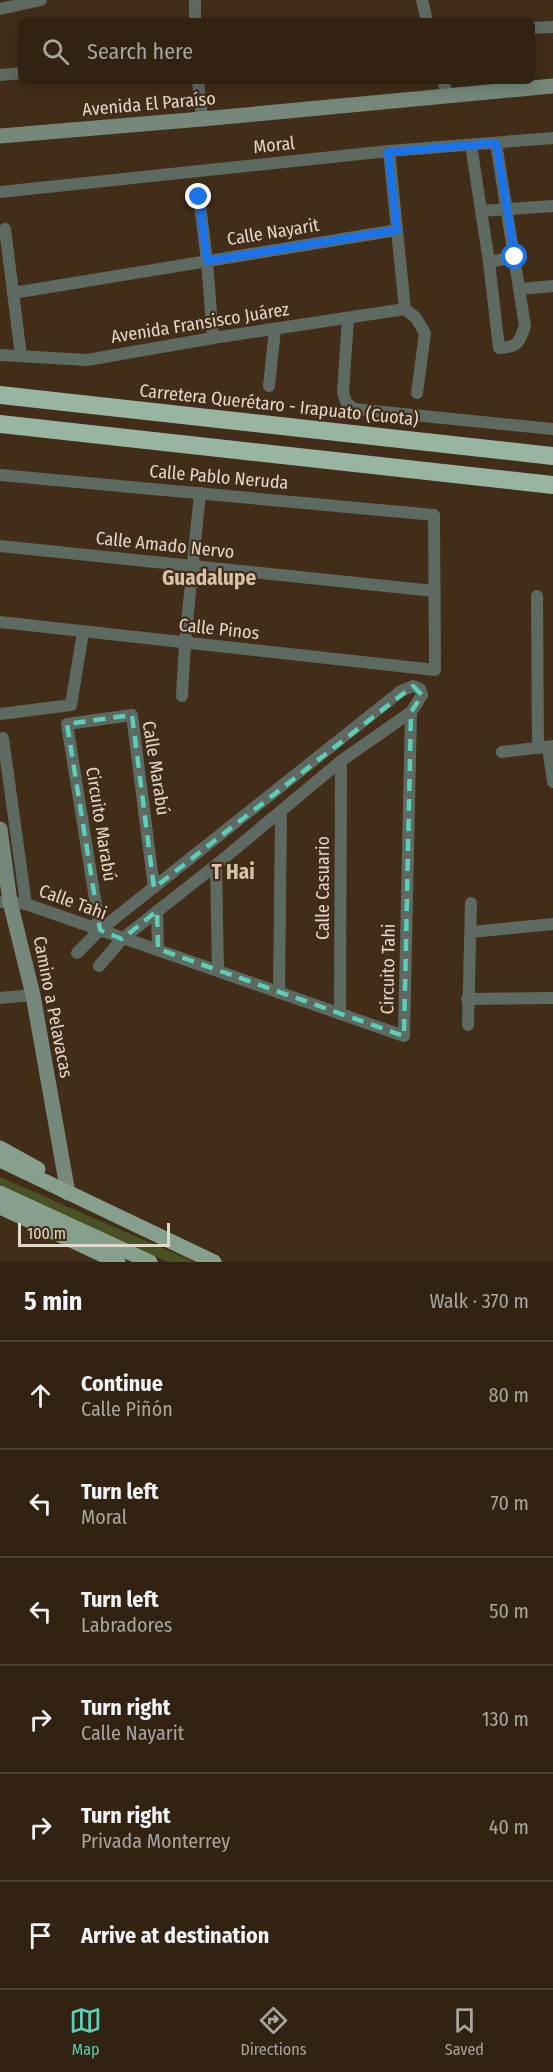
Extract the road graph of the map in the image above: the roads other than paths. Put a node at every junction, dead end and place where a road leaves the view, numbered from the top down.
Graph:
1 (41, 0) edge
2 (195, 0) edge
3 (422, 0) edge
4 (0, 9) edge
5 (195, 18) edge
6 (426, 18) edge
7 (553, 27) edge
8 (535, 28) edge
9 (18, 73) edge
10 (0, 75) edge
11 (198, 84) edge
12 (553, 86) edge
13 (446, 88) edge
14 (202, 119) junction
15 (0, 136) edge
16 (553, 138) edge
17 (496, 143) junction
18 (471, 145) junction
19 (388, 152) junction
20 (0, 192) edge
21 (199, 197) dead end
22 (553, 206) edge
23 (507, 210) junction
24 (481, 211) junction
25 (5, 229) dead end
26 (397, 230) junction
27 (515, 257) junction
28 (207, 261) junction
29 (489, 262) junction
30 (553, 286) edge
31 (520, 289) junction
32 (13, 293) junction
33 (405, 309) junction
34 (348, 318) junction
35 (274, 330) junction
36 (213, 338) junction
37 (0, 355) edge
38 (21, 356) junction
39 (269, 386) dead end
40 (417, 393) dead end
41 (0, 395) edge
42 (0, 424) edge
43 (553, 429) edge
44 (553, 456) edge
45 (0, 475) edge
46 (553, 485) edge
47 (200, 494) junction
48 (0, 546) edge
49 (193, 566) junction
50 (434, 591) junction
51 (537, 596) dead end
52 (0, 622) edge
53 (83, 632) junction
54 (185, 643) junction
55 (182, 696) dead end
56 (411, 712) junction
57 (0, 714) edge
58 (67, 724) joint
59 (3, 738) dead end
60 (546, 747) edge
61 (502, 752) dead end
62 (341, 762) junction
63 (553, 782) edge
64 (281, 812) junction
65 (0, 829) edge
66 (216, 865) junction
67 (154, 888) junction
68 (5, 902) edge
69 (471, 903) dead end
70 (26, 904) junction
71 (157, 911) junction
72 (553, 924) edge
73 (100, 930) junction
74 (471, 932) junction
75 (122, 939) junction
76 (158, 949) junction
77 (77, 953) dead end
78 (99, 966) dead end
79 (218, 970) junction
80 (279, 993) junction
81 (33, 995) junction
82 (0, 998) edge
83 (553, 998) edge
84 (467, 999) junction
85 (340, 1014) junction
86 (468, 1025) dead end
87 (0, 1148) edge
88 (0, 1160) edge
89 (67, 1192) junction
90 (0, 1193) edge
91 (0, 1207) edge
92 (95, 1252) junction
93 (82, 1262) edge
94 (118, 1262) edge
95 (150, 1262) edge
96 (214, 1262) edge

1 - 4 street
2 - 5 street
3 - 6 street
7 - 8 street
9 - 10 street
11 - 14 street
12 - 13 street, Avenida El Paraíso
13 - 14 street, Avenida El Paraíso
14 - 15 street, Avenida El Paraíso
16 - 17 street, Moral
17 - 18 street, Moral
17 - 23 street
18 - 19 street, Moral
18 - 24 street
19 - 20 street, Moral
19 - 26 street
21 - 28 street
22 - 23 street
23 - 24 street
23 - 27 street
24 - 29 street
25 - 32 street
26 - 28 street, Calle Nayarit
26 - 33 street
27 - 29 street
27 - 31 street
28 - 32 street, Calle Nayarit
28 - 36 street
29 - 31 street
30 - 31 street
32 - 38 street
33 - 34 street, Avenida Fransisco Juárez
33 - 40 street
34 - 35 street, Avenida Fransisco Juárez
34 - 43 street
35 - 36 street, Avenida Fransisco Juárez
35 - 39 street
36 - 38 street, Avenida Fransisco Juárez
37 - 38 street, Avenida Fransisco Juárez
41 - 44 highway, Carretera Querétaro - Irapuato (Cuota)
42 - 46 highway
45 - 47 street, Calle Pablo Neruda
47 - 49 street
47 - 50 street, Calle Pablo Neruda
48 - 49 street, Calle Amado Nervo
49 - 50 street, Calle Amado Nervo
49 - 54 street
50 - 54 street, Calle Pinos
51 - 60 street
52 - 53 street, Calle Pinos
53 - 54 street, Calle Pinos
53 - 57 street
54 - 55 street
56 - 62 street
56 - 67 street, Circuito Tahi
56 - 85 street, Circuito Tahi
58 - 67 street, Calle Marabú
58 - 73 street, Circuito Marabú
59 - 70 street
60 - 61 street
60 - 63 street
62 - 64 street
62 - 85 street, Calle Casuario
64 - 66 street
64 - 80 street
65 - 68 street, Camino a Pelavacas
66 - 71 street
66 - 79 street
67 - 73 street, Circuito Tahi
68 - 70 street, Calle Tahi
68 - 81 street, Camino a Pelavacas
69 - 74 street
70 - 73 street, Calle Tahi
71 - 75 street
71 - 76 street
72 - 74 street
73 - 75 street, Calle Tahi
73 - 77 street, Circuito Tahi
74 - 84 street
75 - 76 street, Circuito Tahi
75 - 78 street
76 - 79 street, Circuito Tahi
79 - 80 street, Circuito Tahi
80 - 85 street, Circuito Tahi
81 - 82 street
81 - 89 street, Camino a Pelavacas
83 - 84 street
84 - 86 street
87 - 89 main road
88 - 89 main road
89 - 96 main road
90 - 95 main road
91 - 92 main road
92 - 93 main road
92 - 94 main road

